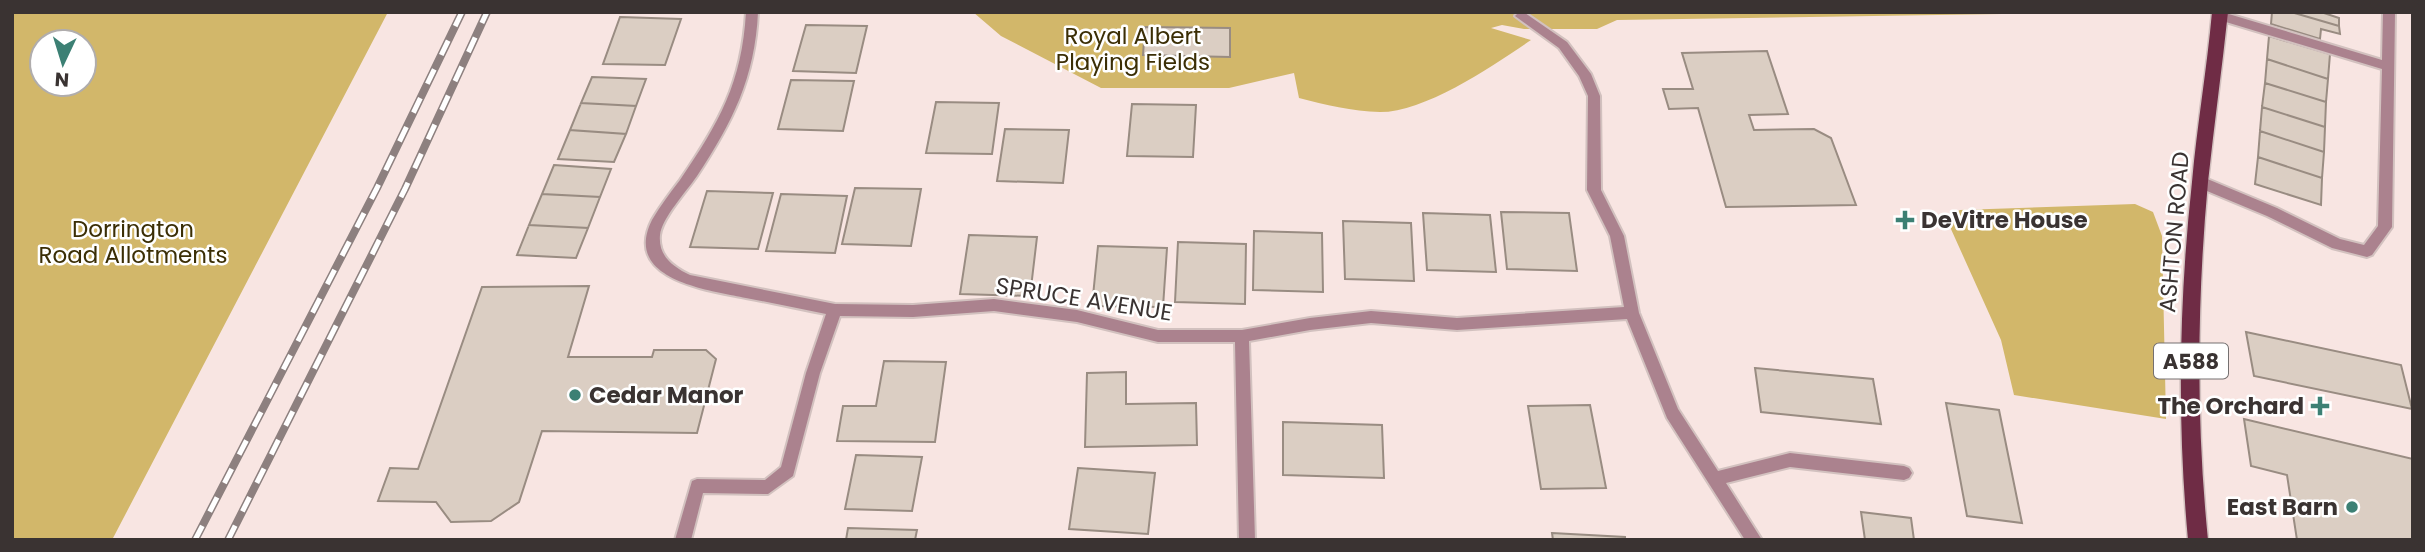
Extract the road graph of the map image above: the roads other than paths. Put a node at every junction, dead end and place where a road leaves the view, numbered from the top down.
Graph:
1 (752, 12) edge
2 (2389, 12) edge
3 (2220, 14) edge
4 (1521, 16) dead end
5 (2386, 66) junction
6 (2200, 182) junction
7 (835, 310) junction
8 (1632, 313) junction
9 (1241, 336) junction
10 (1904, 473) dead end
11 (1714, 479) junction
12 (683, 540) edge
13 (1247, 540) edge
14 (1754, 540) edge
15 (2198, 540) edge

1 - 7 street, SPRUCE AVENUE
2 - 5 street
3 - 5 street
3 - 6 main road, ASHTON ROAD / A588
4 - 8 street
5 - 6 street
6 - 15 main road, ASHTON ROAD / A588
7 - 9 street, SPRUCE AVENUE
7 - 12 street
8 - 9 street, SPRUCE AVENUE
8 - 11 street
9 - 13 street
10 - 11 street
11 - 14 street

